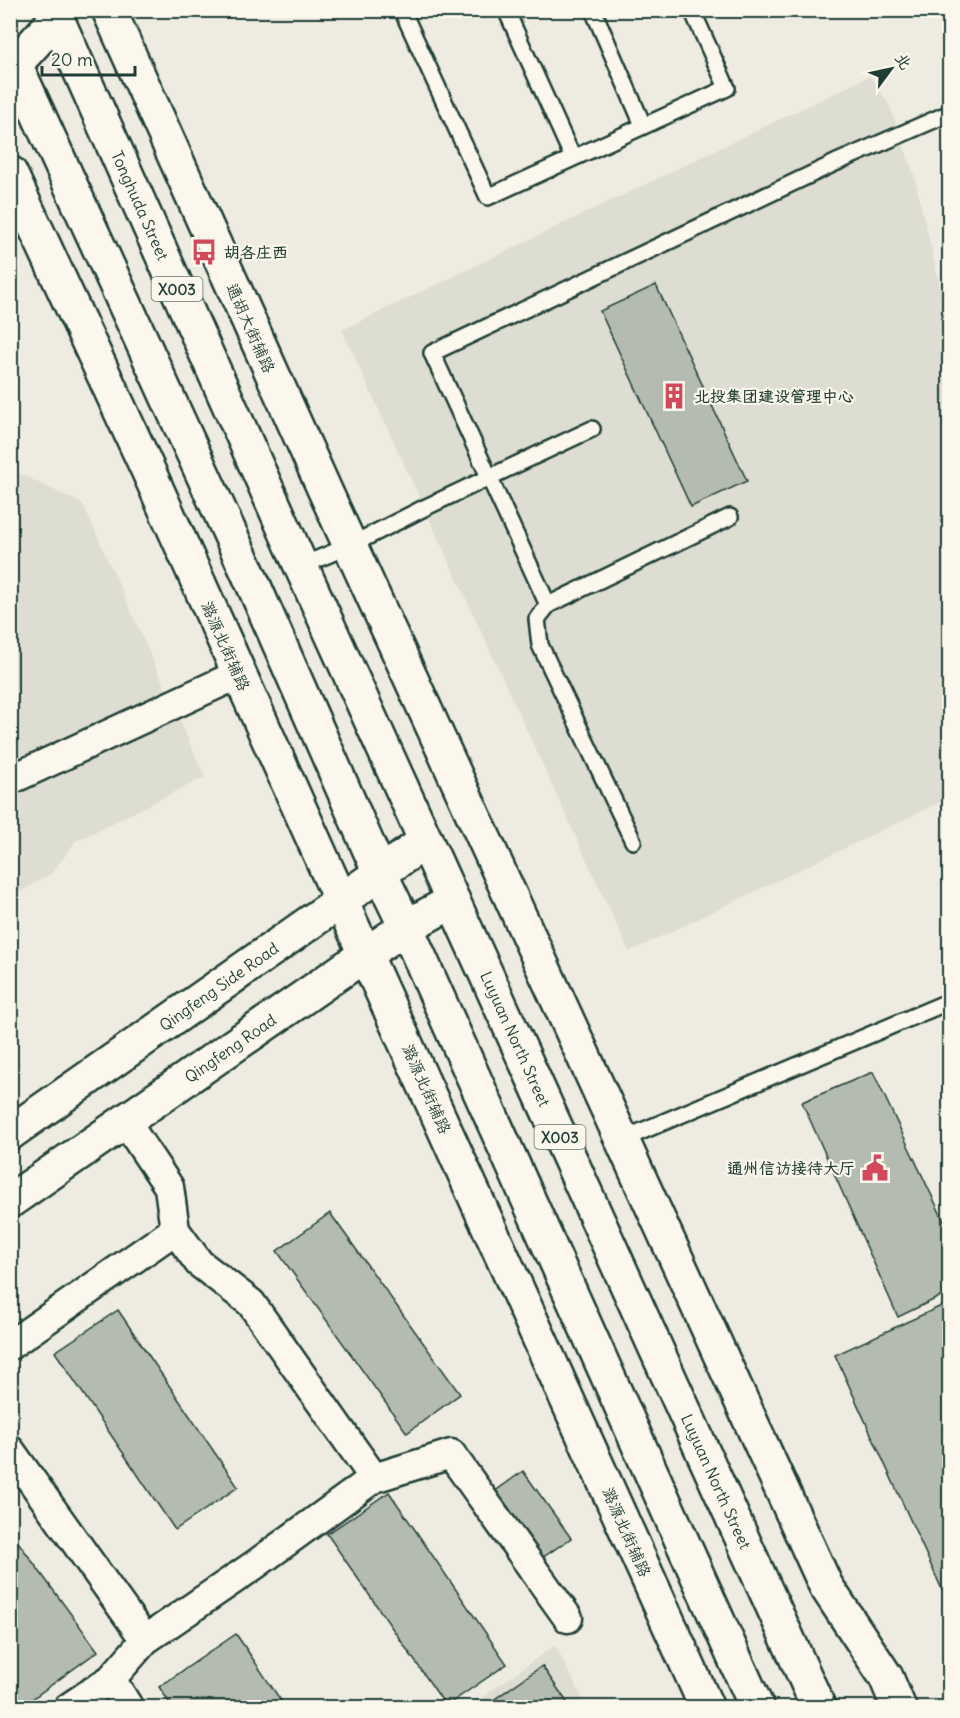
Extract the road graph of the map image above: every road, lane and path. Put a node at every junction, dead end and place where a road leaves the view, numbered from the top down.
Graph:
1 (109, 10) edge
2 (402, 10) edge
3 (506, 10) edge
4 (593, 10) edge
5 (692, 10) edge
6 (59, 13) edge
7 (12, 62) edge
8 (950, 112) edge
9 (643, 125) junction
10 (573, 158) junction
11 (10, 173) edge
12 (592, 429) dead end
13 (489, 477) junction
14 (730, 517) dead end
15 (351, 545) junction
16 (302, 566) junction
17 (548, 605) junction
18 (238, 674) junction
19 (10, 780) edge
20 (426, 841) junction
21 (633, 841) dead end
22 (380, 873) junction
23 (341, 901) junction
24 (453, 901) junction
25 (406, 927) junction
26 (366, 954) junction
27 (950, 1002) edge
28 (125, 1121) junction
29 (10, 1133) edge
30 (621, 1140) junction
31 (10, 1201) edge
32 (176, 1230) junction
33 (10, 1345) edge
34 (10, 1450) edge
35 (374, 1478) junction
36 (568, 1618) dead end
37 (145, 1640) junction
38 (111, 1679) junction
39 (68, 1707) edge
40 (129, 1707) edge
41 (707, 1707) edge
42 (757, 1707) edge
43 (819, 1707) edge
44 (899, 1707) edge

1 - 15 street, 通胡大街辅路
2 - 10 lane
3 - 10 lane
4 - 9 lane
5 - 9 lane
6 - 7 street
6 - 16 street, Tonghuda Street / X003
7 - 22 street
8 - 13 lane
9 - 10 lane
11 - 18 street, 潞源北街辅路
12 - 13 lane
13 - 15 lane
13 - 17 lane
14 - 17 lane
15 - 16 lane
15 - 30 street
16 - 20 street, Luyuan North Street / X003
17 - 21 lane
18 - 19 street
18 - 23 street, 潞源北街辅路
20 - 22 street, Qingfeng Side Road
20 - 24 street, Luyuan North Street / X003
22 - 23 street, Qingfeng Side Road
22 - 25 street
23 - 26 street, 潞源北街辅路
23 - 29 street, Qingfeng Side Road
24 - 25 street, Qingfeng Road
24 - 43 street, Luyuan North Street / X003
25 - 26 street, Qingfeng Road
25 - 42 street
26 - 28 street, Qingfeng Road
26 - 41 street, 潞源北街辅路
27 - 30 lane
28 - 31 street, Qingfeng Road
28 - 32 street
30 - 44 street
32 - 33 street
32 - 35 street
34 - 37 street
35 - 36 street
35 - 37 street
37 - 38 street
38 - 39 street
38 - 40 street

